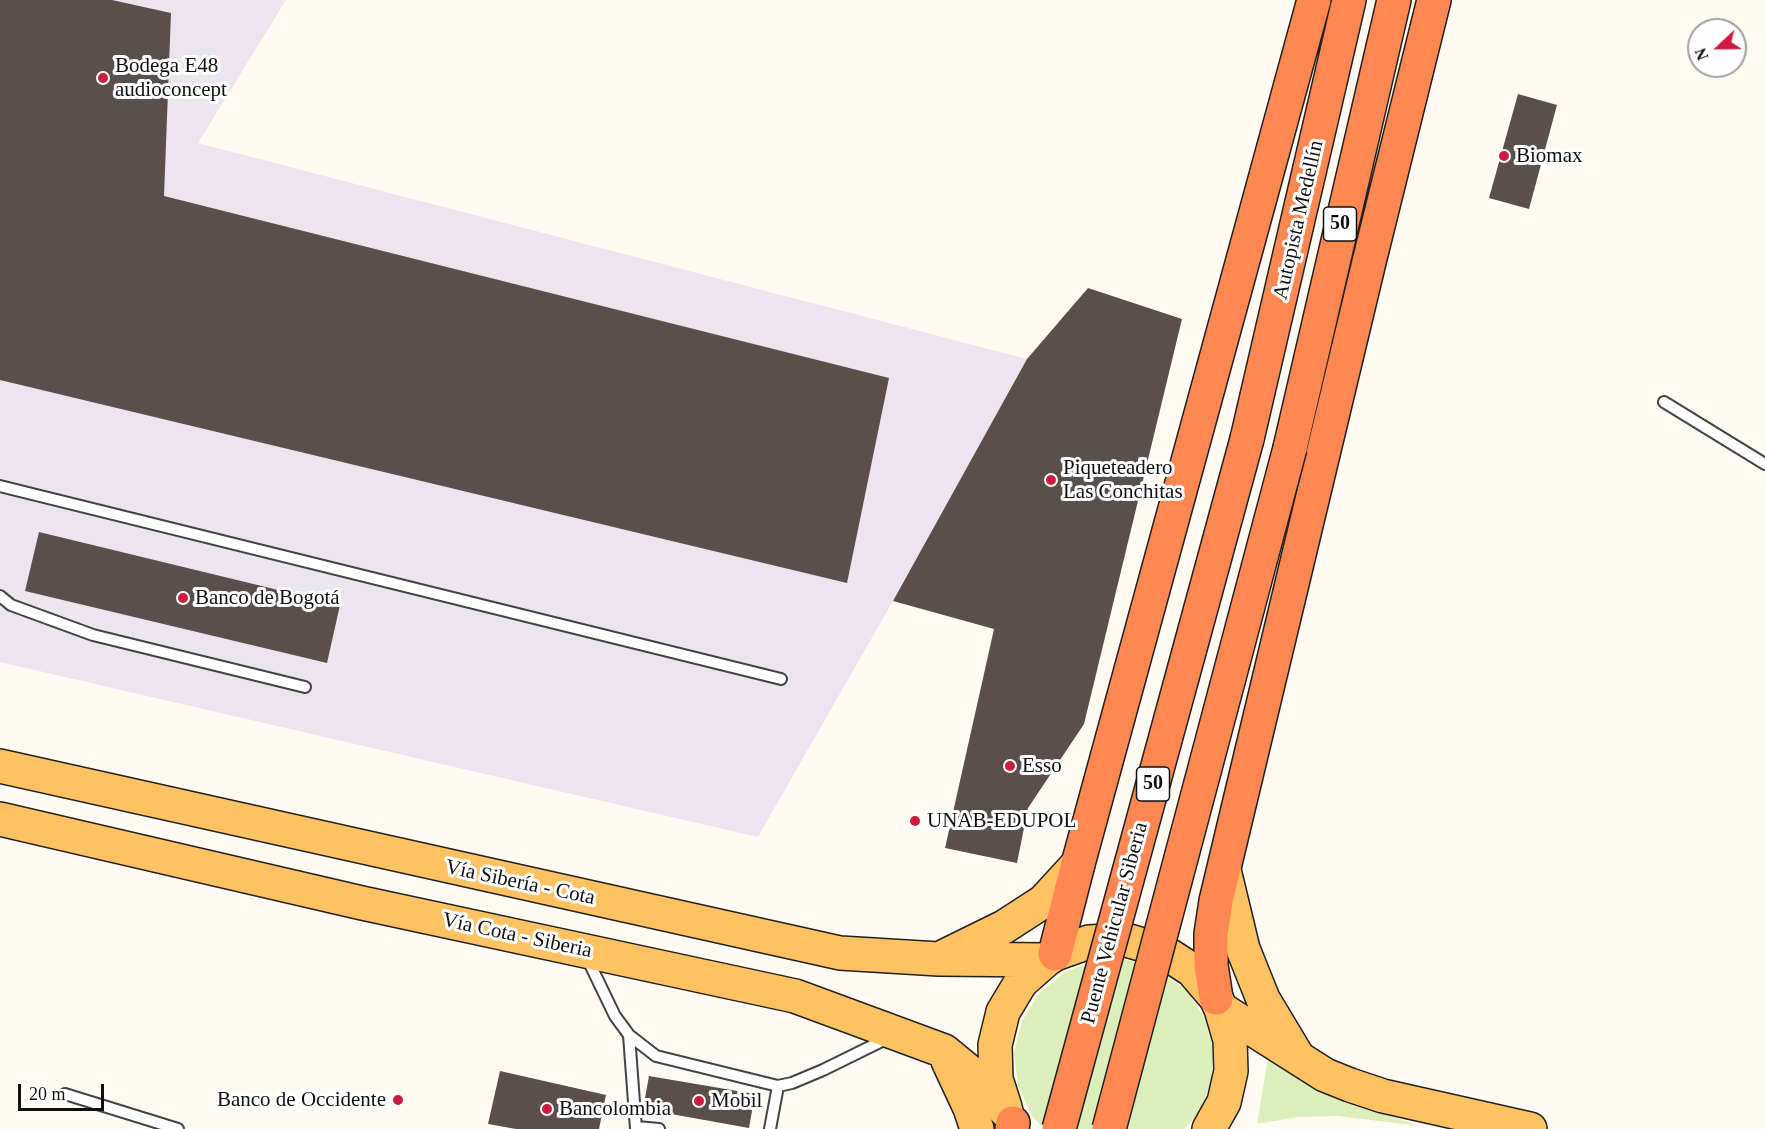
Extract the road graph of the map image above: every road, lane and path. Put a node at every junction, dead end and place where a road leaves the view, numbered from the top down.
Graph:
1 (1314, 0) edge
2 (1349, 0) edge
3 (1394, 0) edge
4 (1434, 0) edge
5 (1665, 402) dead end
6 (1247, 439) joint
7 (1765, 464) edge
8 (0, 486) edge
9 (0, 596) edge
10 (781, 679) dead end
11 (305, 687) dead end
12 (0, 766) edge
13 (0, 819) edge
14 (1078, 864) junction
15 (1224, 870) junction
16 (583, 950) junction
17 (1050, 957) junction
18 (939, 959) junction
19 (1218, 1004) junction
20 (897, 1034) junction
21 (629, 1035) junction
22 (944, 1052) junction
23 (1300, 1060) junction
24 (778, 1086) junction
25 (65, 1094) dead end
26 (1012, 1123) edge
27 (636, 1128) edge
28 (178, 1129) edge
29 (659, 1129) edge
30 (770, 1129) edge
31 (977, 1129) edge
32 (1059, 1129) edge
33 (1109, 1129) edge
34 (1209, 1129) edge
35 (1530, 1129) edge

1 - 14 highway
2 - 6 highway, Autopista Medellín / 50
3 - 33 highway, 50, bridge
4 - 15 highway
5 - 7 lane
6 - 32 highway, Puente Vehicular Siberia / 50, bridge
8 - 10 lane
9 - 11 lane
12 - 18 main road, Vía Sibería - Cota
13 - 16 main road, Vía Cota - Siberia
14 - 17 highway
14 - 18 main road
15 - 19 highway
15 - 23 main road
16 - 20 main road, Vía Cota - Siberia
16 - 21 lane
17 - 18 main road, Vía Sibería - Cota
17 - 19 main road
17 - 26 main road
19 - 23 main road
19 - 34 main road
20 - 22 main road, Vía Cota - Siberia
20 - 24 lane
21 - 24 lane
21 - 27 lane
22 - 26 main road, Vía Cota - Siberia
22 - 31 main road
23 - 35 main road
24 - 30 lane
25 - 28 lane
27 - 29 lane

